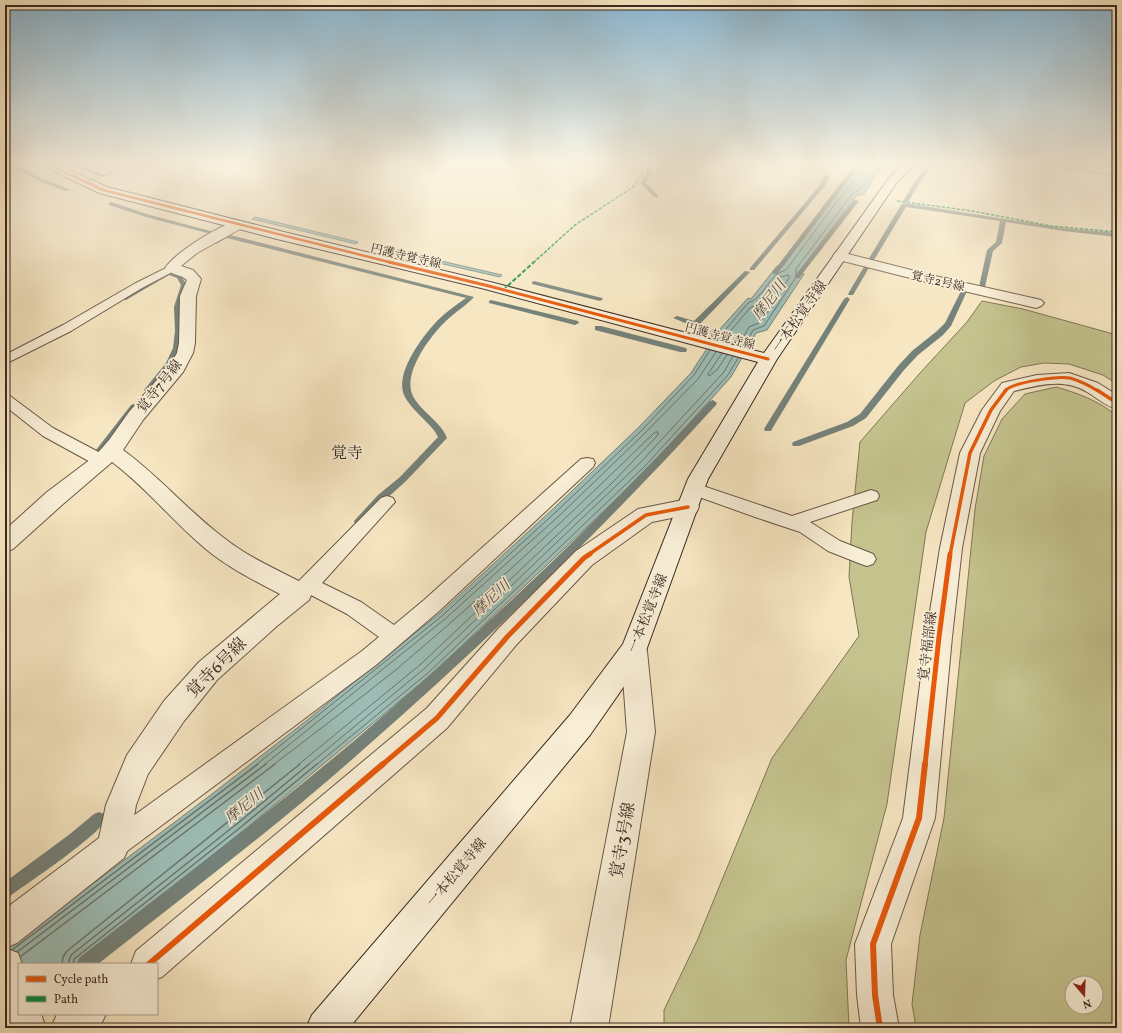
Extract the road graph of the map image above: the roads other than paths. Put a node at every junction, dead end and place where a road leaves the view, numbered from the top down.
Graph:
1 (180, 210) edge
2 (872, 210) edge
3 (237, 225) junction
4 (840, 256) junction
5 (172, 268) junction
6 (1036, 302) dead end
7 (768, 359) junction
8 (5, 360) edge
9 (5, 399) edge
10 (1117, 403) edge
11 (106, 456) junction
12 (587, 463) dead end
13 (871, 496) dead end
14 (691, 498) junction
15 (387, 502) dead end
16 (793, 523) junction
17 (5, 543) edge
18 (867, 559) dead end
19 (304, 589) junction
20 (394, 637) junction
21 (634, 651) junction
22 (113, 846) junction
23 (5, 931) edge
24 (150, 963) edge
25 (5, 966) edge
26 (18, 1002) edge
27 (22, 1015) edge
28 (86, 1015) edge
29 (28, 1028) edge
30 (70, 1028) edge
31 (325, 1028) edge
32 (590, 1028) edge
33 (880, 1028) edge

1 - 3 street, 円護寺覚寺線
2 - 4 street, 一本松覚寺線
3 - 5 street
3 - 7 street, 円護寺覚寺線
4 - 6 street, 覚寺2号線
4 - 7 street, 一本松覚寺線
5 - 8 lane
5 - 11 street, 覚寺7号線
7 - 14 street, 一本松覚寺線
9 - 11 lane
10 - 33 street, 覚寺福部線
11 - 17 street, 覚寺7号線
11 - 19 street
12 - 20 lane
13 - 16 lane
14 - 16 lane
14 - 21 street, 一本松覚寺線
14 - 24 street
15 - 19 lane
16 - 18 lane
19 - 20 lane
19 - 22 street, 覚寺6号線
20 - 22 lane
21 - 31 street, 一本松覚寺線
21 - 32 street, 覚寺3号線
22 - 23 street
25 - 26 street
27 - 29 street
28 - 30 street

